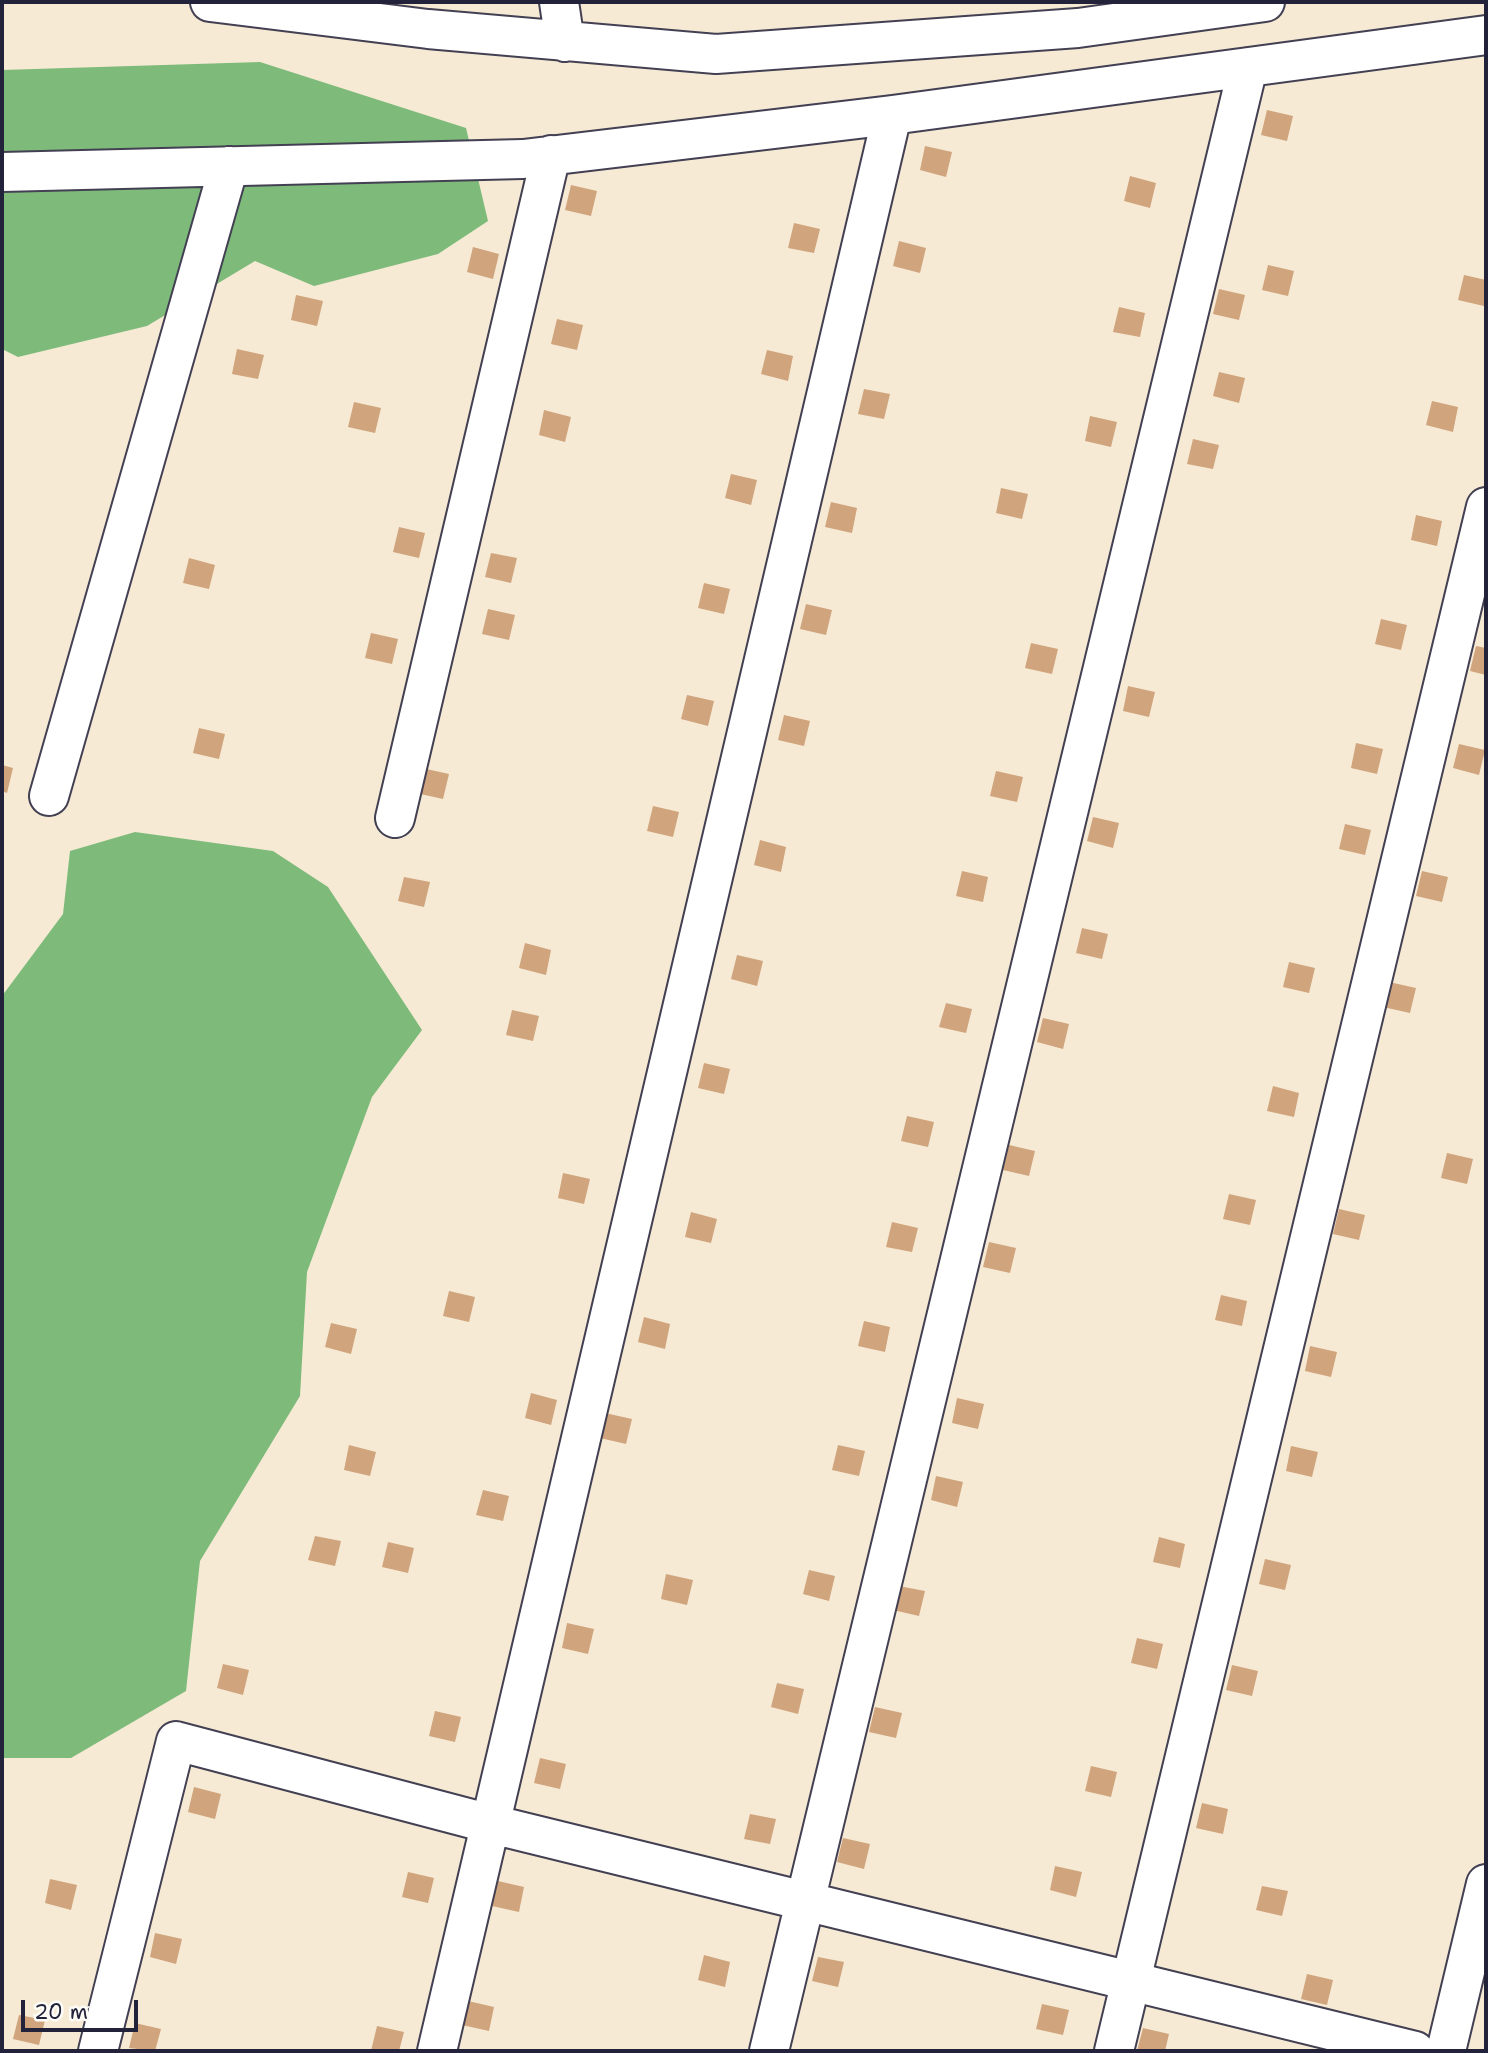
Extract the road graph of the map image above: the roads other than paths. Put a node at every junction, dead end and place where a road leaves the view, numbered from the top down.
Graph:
1 (210, 2) edge
2 (559, 2) edge
3 (1265, 2) edge
4 (1486, 35) edge
5 (565, 41) junction
6 (1248, 67) junction
7 (892, 115) junction
8 (551, 155) junction
9 (229, 166) junction
10 (2, 172) edge
11 (1486, 508) edge
12 (49, 796) dead end
13 (395, 818) dead end
14 (491, 1824) junction
15 (1486, 1884) edge
16 (805, 1901) junction
17 (1131, 1981) junction
18 (98, 2051) edge
19 (437, 2051) edge
20 (769, 2051) edge
21 (1114, 2051) edge
22 (1415, 2051) edge
23 (1446, 2051) edge

1 - 5 street
2 - 5 street
3 - 5 street
4 - 6 street
6 - 7 street
6 - 16 street
7 - 8 street
7 - 14 street
8 - 9 street
8 - 13 street
9 - 10 street
9 - 12 street
11 - 17 street
14 - 16 street
14 - 18 street
14 - 19 street
15 - 23 street
16 - 17 street
16 - 20 street
17 - 21 street
17 - 22 street

